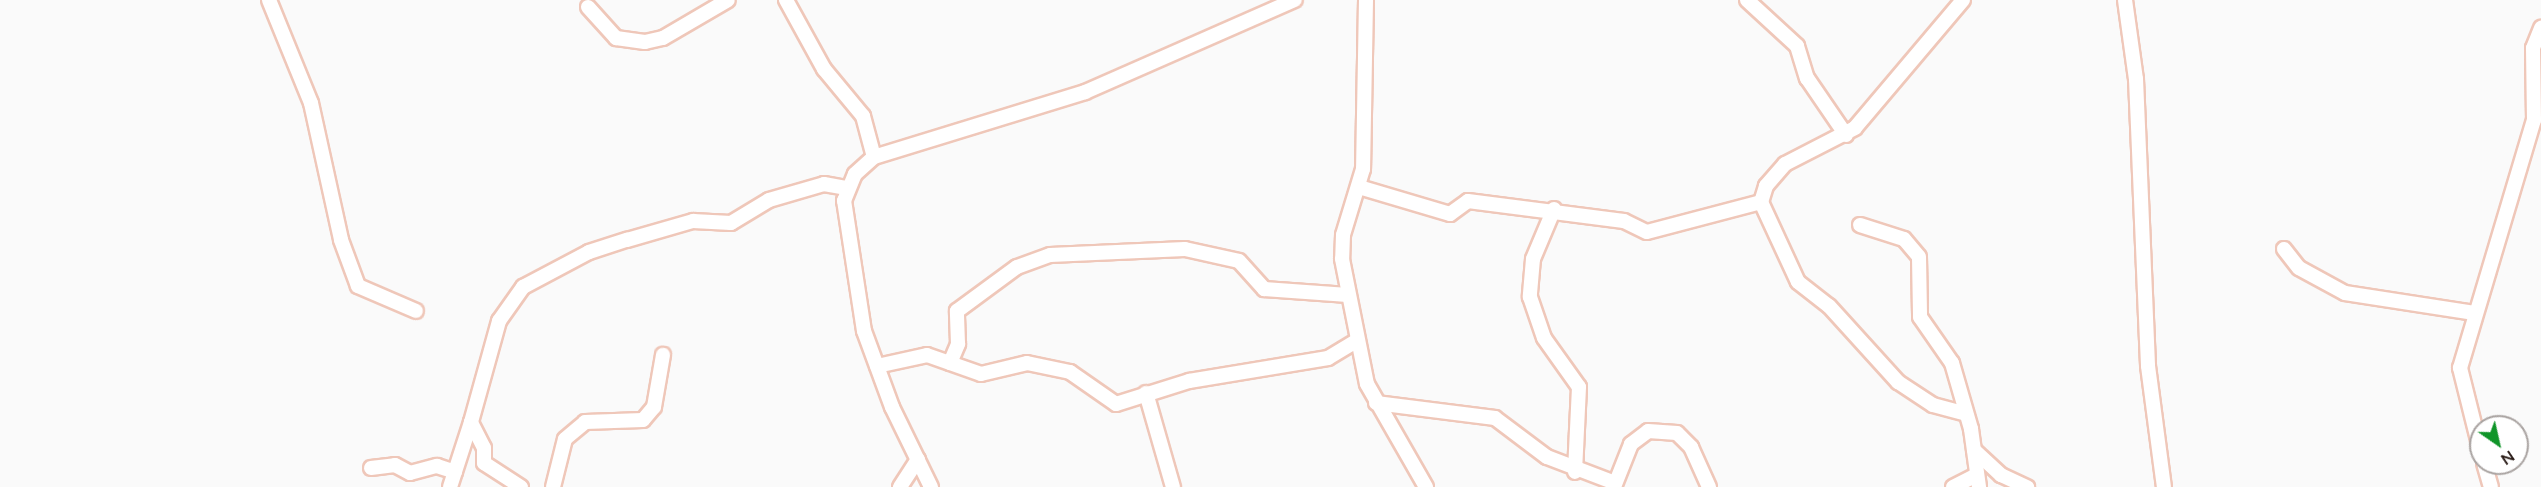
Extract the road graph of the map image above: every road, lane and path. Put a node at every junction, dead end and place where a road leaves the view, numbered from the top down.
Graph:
1 (269, 0) edge
2 (728, 0) edge
3 (786, 0) edge
4 (1295, 0) edge
5 (1366, 0) edge
6 (1747, 0) edge
7 (1963, 0) edge
8 (2125, 0) edge
9 (588, 7) dead end
10 (2541, 27) edge
11 (1846, 135) junction
12 (874, 157) junction
13 (846, 188) junction
14 (1359, 188) junction
15 (1761, 202) junction
16 (1554, 209) junction
17 (1860, 225) dead end
18 (2284, 249) dead end
19 (1348, 295) junction
20 (416, 311) dead end
21 (2474, 313) junction
22 (1355, 342) junction
23 (663, 355) dead end
24 (950, 363) junction
25 (877, 366) junction
26 (1146, 393) junction
27 (1376, 403) junction
28 (1963, 413) junction
29 (2472, 415) edge
30 (471, 422) junction
31 (1974, 450) junction
32 (918, 459) junction
33 (371, 468) dead end
34 (455, 472) junction
35 (1575, 472) junction
36 (1978, 481) edge
37 (1615, 485) edge
38 (450, 487) edge
39 (521, 487) edge
40 (553, 487) edge
41 (900, 487) edge
42 (931, 487) edge
43 (1173, 487) edge
44 (1426, 487) edge
45 (1708, 487) edge
46 (1953, 487) edge
47 (2027, 487) edge
48 (2164, 487) edge

1 - 20 street
2 - 9 street
3 - 12 street
4 - 12 street
5 - 14 street
6 - 11 street
7 - 11 street
8 - 48 street
10 - 21 street
11 - 15 street
12 - 13 street
13 - 25 street
13 - 30 street
14 - 16 street
14 - 19 street
15 - 16 street
15 - 28 street
16 - 35 street
17 - 28 street
18 - 21 street
19 - 22 street
19 - 24 street
21 - 29 street
22 - 26 street
22 - 27 street
23 - 40 street
24 - 25 street
24 - 26 street
25 - 32 street
26 - 43 street
27 - 35 street
27 - 44 street
28 - 31 street
30 - 34 street
30 - 39 street
31 - 36 street
31 - 47 street
32 - 41 street
32 - 42 street
33 - 34 street
34 - 38 street
35 - 37 street
36 - 46 street
37 - 45 street

